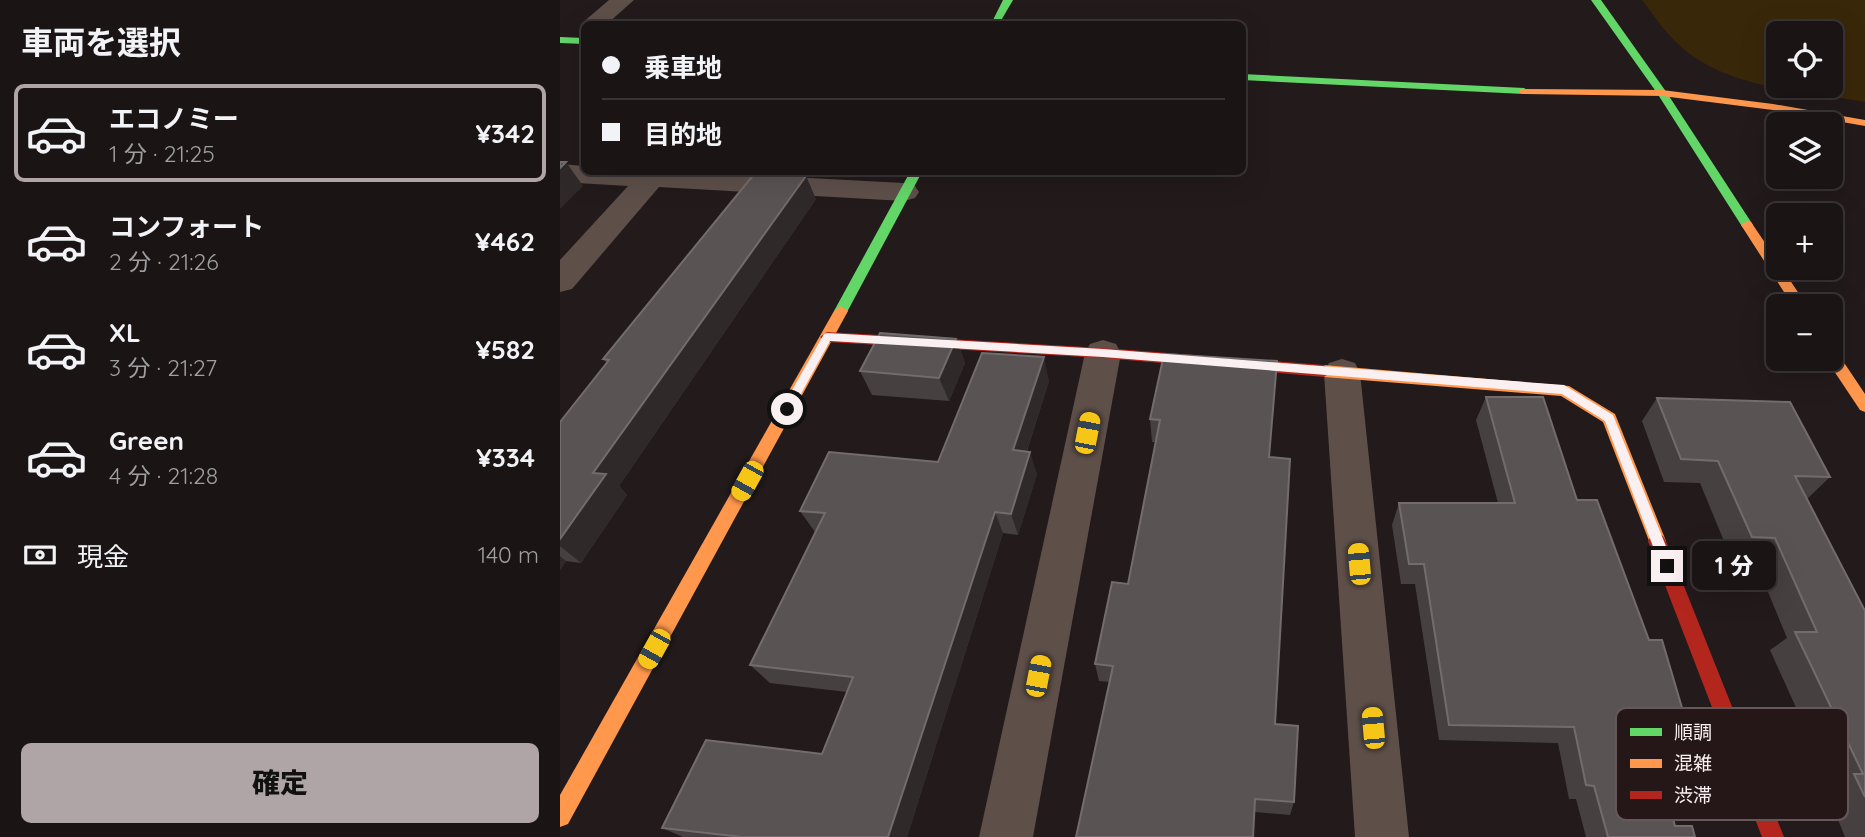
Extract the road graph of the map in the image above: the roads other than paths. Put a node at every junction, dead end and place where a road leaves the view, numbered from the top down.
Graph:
1 (623, 0) edge
2 (1008, 0) edge
3 (1596, 0) edge
4 (597, 21) edge
5 (997, 21) edge
6 (1246, 77) edge
7 (1662, 93) junction
8 (1865, 122) edge
9 (560, 173) edge
10 (581, 174) edge
11 (590, 175) edge
12 (650, 179) junction
13 (910, 182) edge
14 (560, 281) edge
15 (1792, 294) edge
16 (827, 337) junction
17 (1103, 353) junction
18 (1842, 371) edge
19 (1342, 373) junction
20 (1865, 406) edge
21 (1723, 708) edge
22 (560, 816) edge
23 (1766, 820) edge
24 (1006, 837) edge
25 (1382, 837) edge
26 (1773, 837) edge

1 - 4 street
2 - 5 street
3 - 7 street
6 - 7 street
7 - 8 street
7 - 15 street
9 - 10 street
11 - 12 street
12 - 13 street
12 - 14 street
13 - 16 street
16 - 17 street
16 - 22 street
17 - 19 street
17 - 24 street
18 - 20 street
19 - 21 street
19 - 25 street
23 - 26 street

